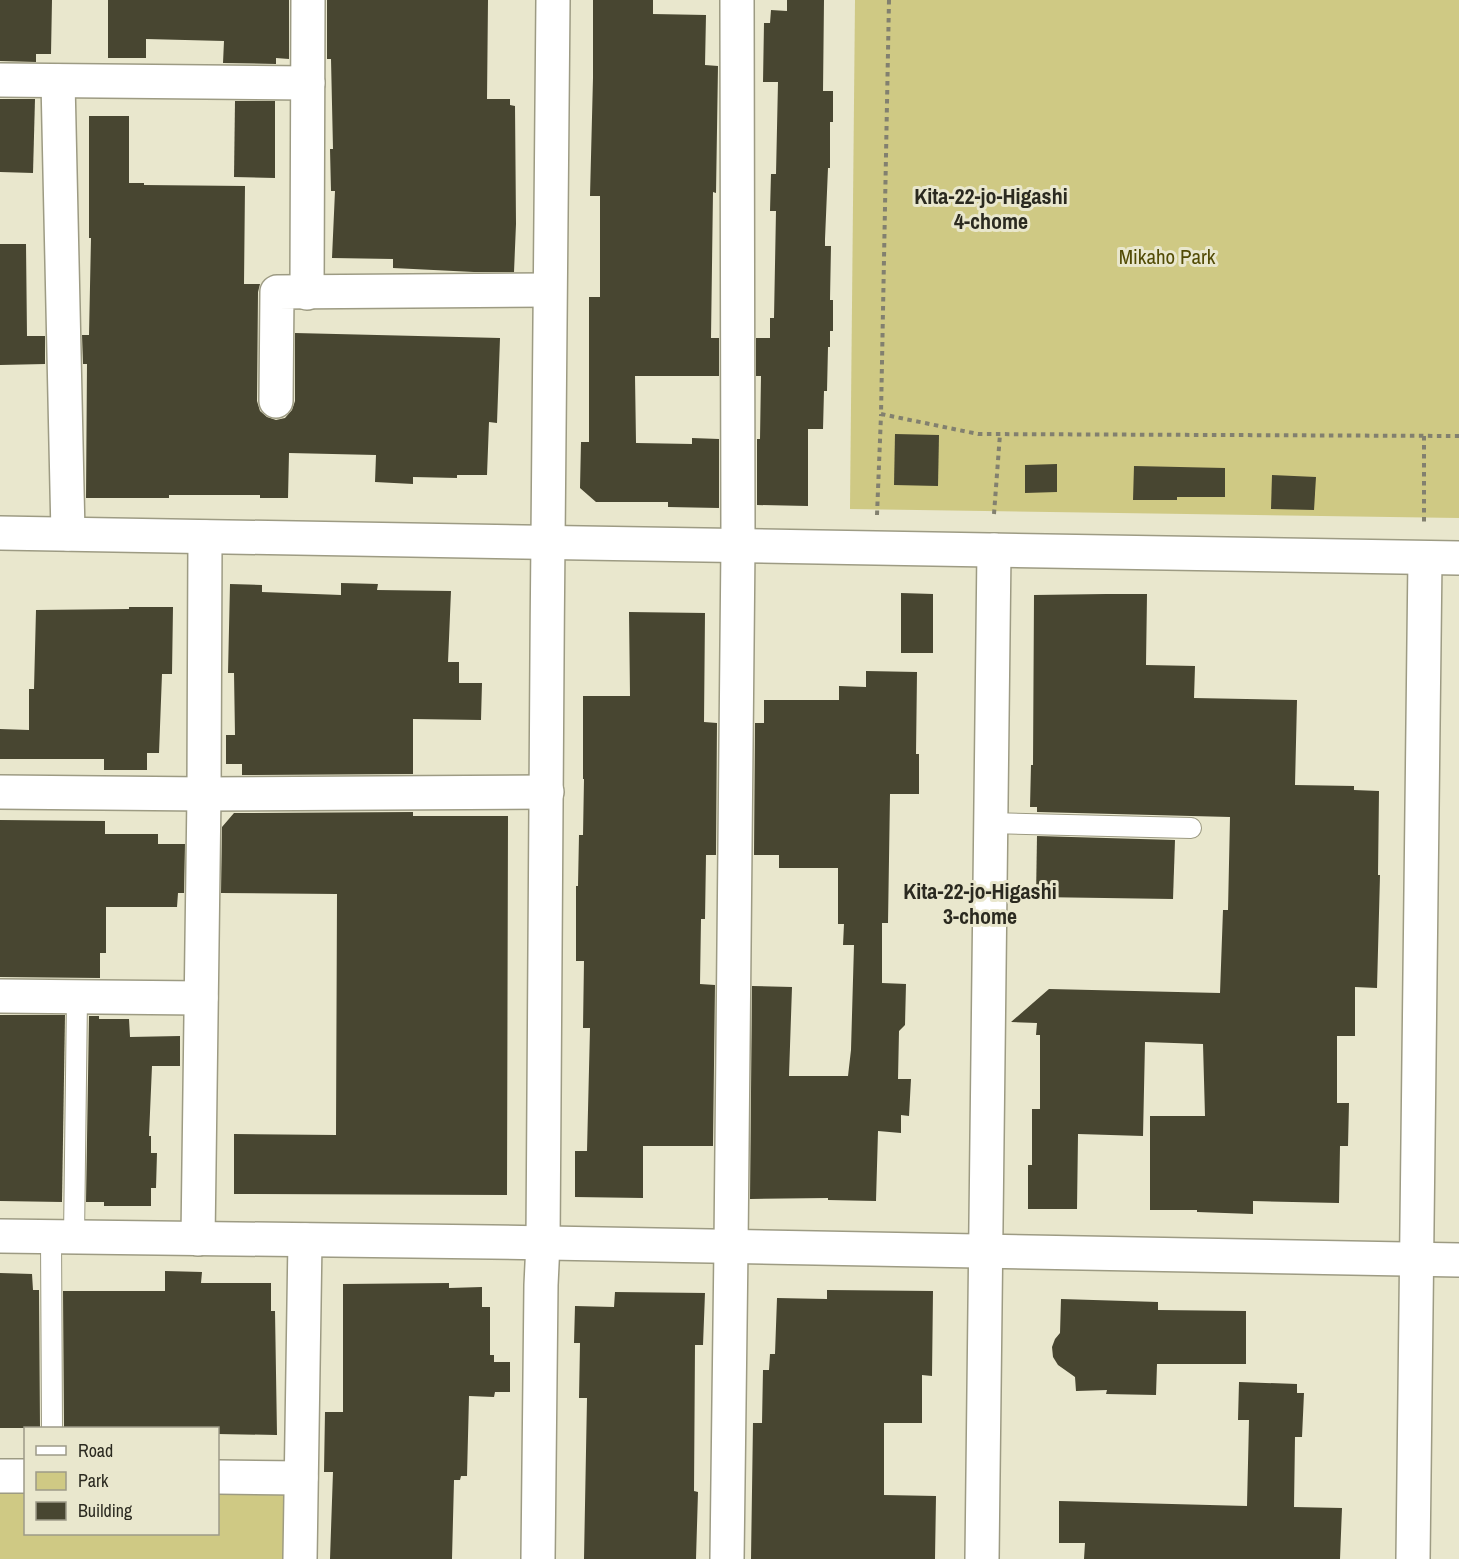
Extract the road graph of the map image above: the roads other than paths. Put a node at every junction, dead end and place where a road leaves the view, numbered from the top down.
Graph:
1 (308, 0) edge
2 (553, 0) edge
3 (737, 0) edge
4 (0, 80) edge
5 (58, 81) junction
6 (308, 83) junction
7 (549, 290) junction
8 (307, 293) junction
9 (276, 401) dead end
10 (0, 533) edge
11 (68, 534) junction
12 (205, 537) junction
13 (549, 542) junction
14 (738, 545) junction
15 (994, 550) junction
16 (1425, 558) junction
17 (1459, 558) edge
18 (0, 792) edge
19 (547, 792) junction
20 (204, 794) junction
21 (990, 823) junction
22 (1191, 828) dead end
23 (0, 996) edge
24 (77, 997) junction
25 (201, 998) junction
26 (0, 1236) edge
27 (62, 1237) junction
28 (198, 1239) junction
29 (305, 1240) junction
30 (543, 1243) junction
31 (731, 1247) junction
32 (986, 1251) junction
33 (1417, 1259) junction
34 (1459, 1260) edge
35 (52, 1427) edge
36 (0, 1476) edge
37 (24, 1476) edge
38 (219, 1477) edge
39 (301, 1478) junction
40 (300, 1559) edge
41 (538, 1559) edge
42 (727, 1559) edge
43 (982, 1559) edge
44 (1413, 1559) edge

1 - 6 street
2 - 7 street
3 - 14 street
4 - 5 street
5 - 6 street
5 - 11 street
6 - 8 street
7 - 8 street
7 - 13 street
8 - 9 street
10 - 11 street
11 - 12 street
12 - 13 street
12 - 20 street
13 - 14 street
13 - 19 street
14 - 15 street
14 - 31 street
15 - 16 street
15 - 21 street
16 - 17 street
16 - 33 street
18 - 20 street
19 - 20 street
19 - 30 street
20 - 25 street
21 - 22 lane
21 - 32 street
23 - 24 street
24 - 25 street
24 - 27 lane
25 - 28 street
26 - 27 street
27 - 28 street
27 - 35 lane
28 - 29 street
29 - 30 street
29 - 39 street
30 - 31 street
30 - 41 street
31 - 32 street
31 - 42 street
32 - 33 street
32 - 43 street
33 - 34 street
33 - 44 street
36 - 37 street
38 - 39 street
39 - 40 street

